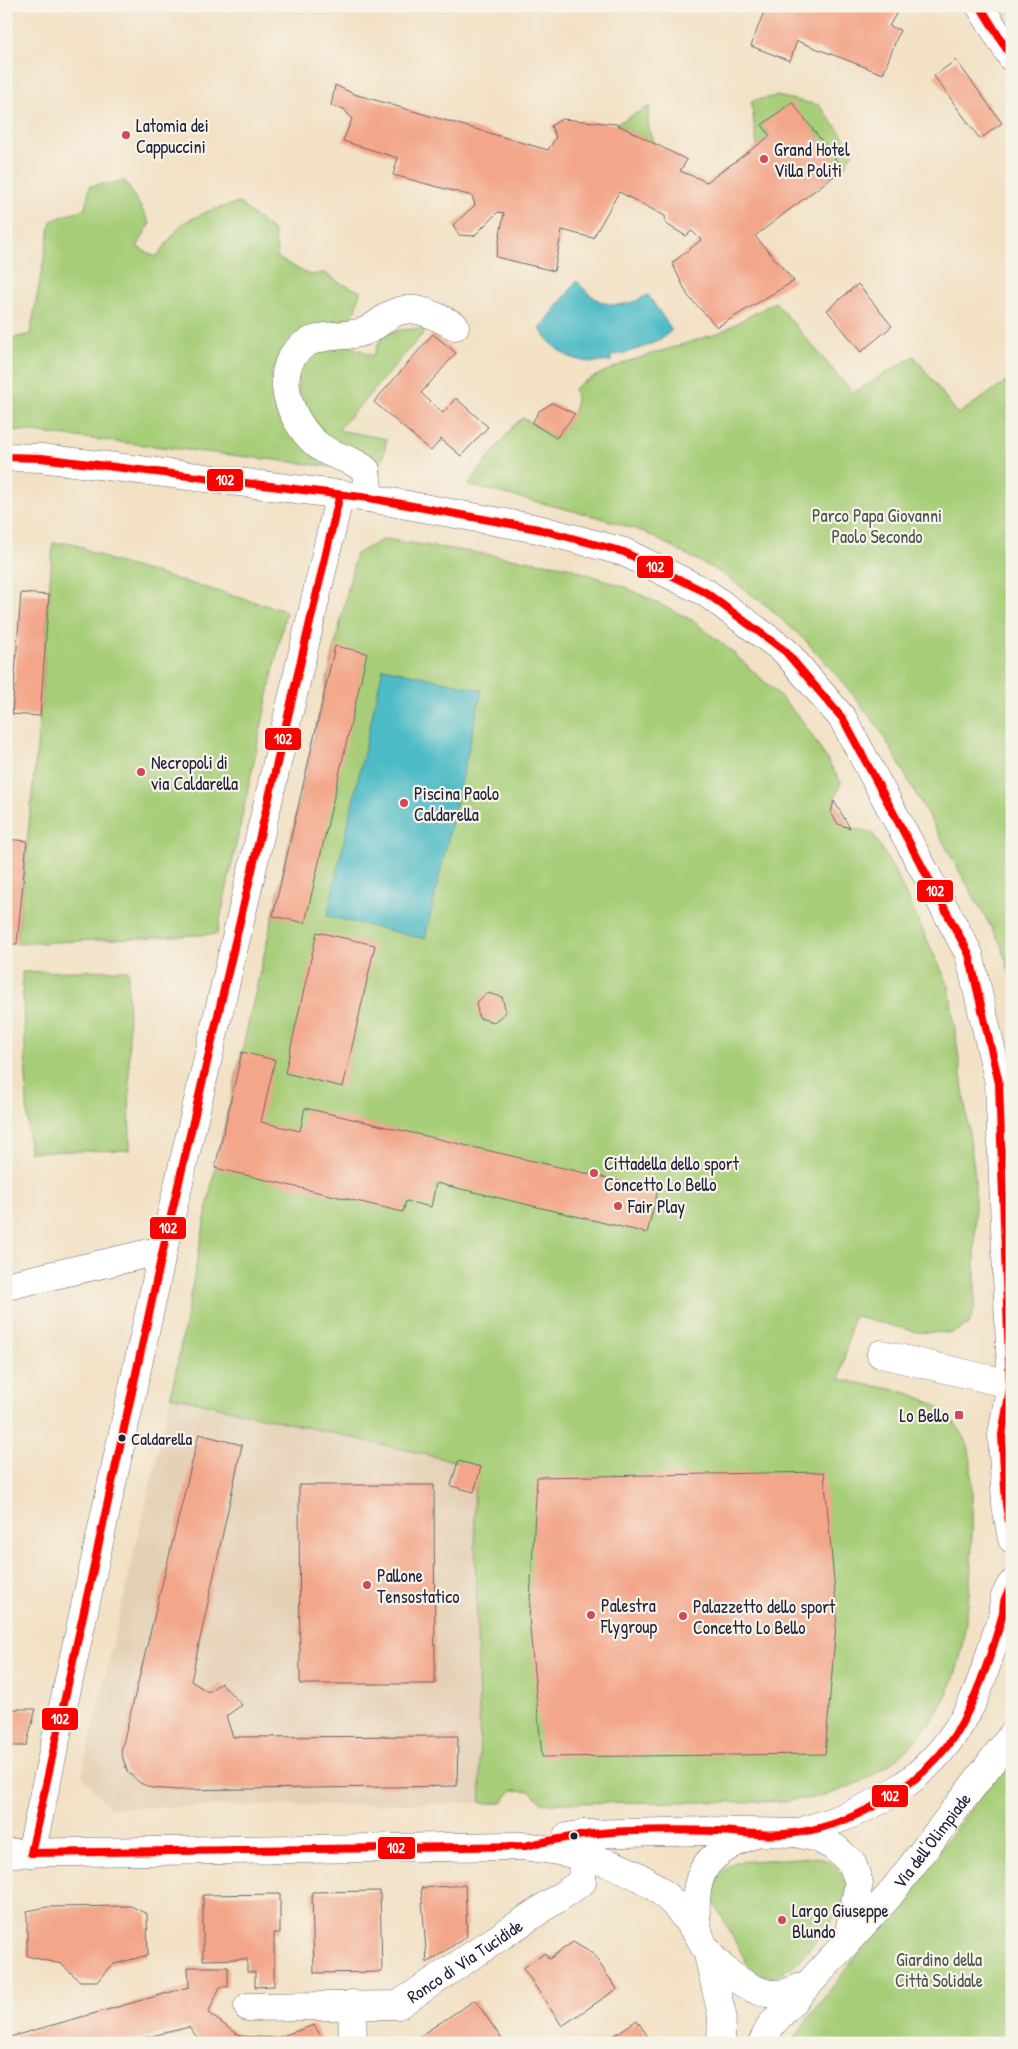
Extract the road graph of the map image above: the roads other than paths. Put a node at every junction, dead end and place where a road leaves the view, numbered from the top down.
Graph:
1 (980, 6) edge
2 (1012, 58) edge
3 (455, 326) dead end
4 (6, 456) edge
5 (340, 494) junction
6 (369, 498) junction
7 (163, 1250) junction
8 (6, 1286) edge
9 (880, 1354) dead end
10 (1011, 1389) edge
11 (1012, 1539) edge
12 (1012, 1584) edge
13 (1003, 1615) junction
14 (1012, 1641) edge
15 (1012, 1735) edge
16 (796, 1833) junction
17 (755, 1834) junction
18 (584, 1844) junction
19 (19, 1853) edge
20 (847, 1942) junction
21 (703, 1943) junction
22 (806, 1986) junction
23 (352, 2004) junction
24 (248, 2007) dead end
25 (353, 2043) edge
26 (720, 2043) edge
27 (762, 2043) edge

1 - 2 street
3 - 6 street
4 - 5 street
5 - 6 street
5 - 7 street
6 - 10 street
7 - 8 street
7 - 19 street
9 - 10 street
10 - 11 street
12 - 13 street
13 - 14 street
13 - 16 street
15 - 20 street, Via dell'Olimpiade
16 - 17 street
16 - 20 street
17 - 18 street
17 - 21 street
18 - 19 street
18 - 21 street
18 - 23 street, Ronco di Via Tucidide
20 - 22 street
21 - 22 street
21 - 26 street
22 - 27 street
23 - 24 street, Ronco di Via Tucidide
23 - 25 street

